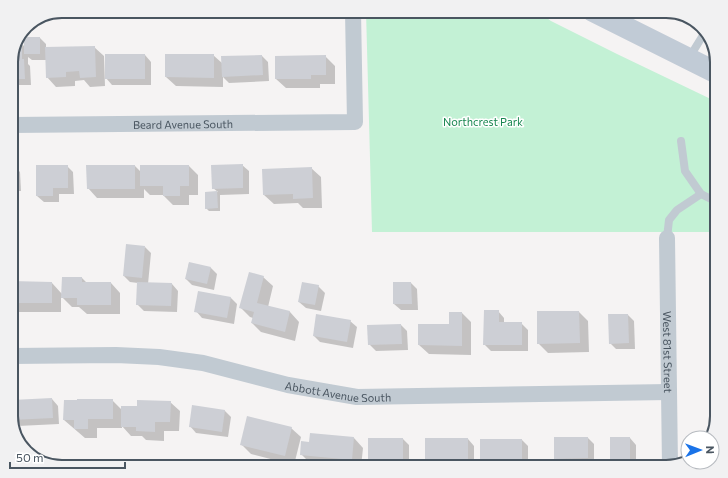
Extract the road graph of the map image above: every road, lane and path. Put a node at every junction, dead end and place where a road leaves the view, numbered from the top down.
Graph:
1 (353, 18) edge
2 (607, 18) edge
3 (702, 38) edge
4 (689, 59) junction
5 (710, 70) edge
6 (18, 125) edge
7 (681, 141) dead end
8 (701, 194) junction
9 (710, 198) edge
10 (668, 238) joint
11 (18, 356) edge
12 (669, 392) junction
13 (670, 460) edge

1 - 6 street, Beard Avenue South
2 - 4 main road
3 - 4 lane
4 - 5 main road
7 - 8 lane
8 - 9 lane
8 - 10 lane
10 - 12 street, West 81st Street
11 - 12 street, Abbott Avenue South
12 - 13 street, West 81st Street

